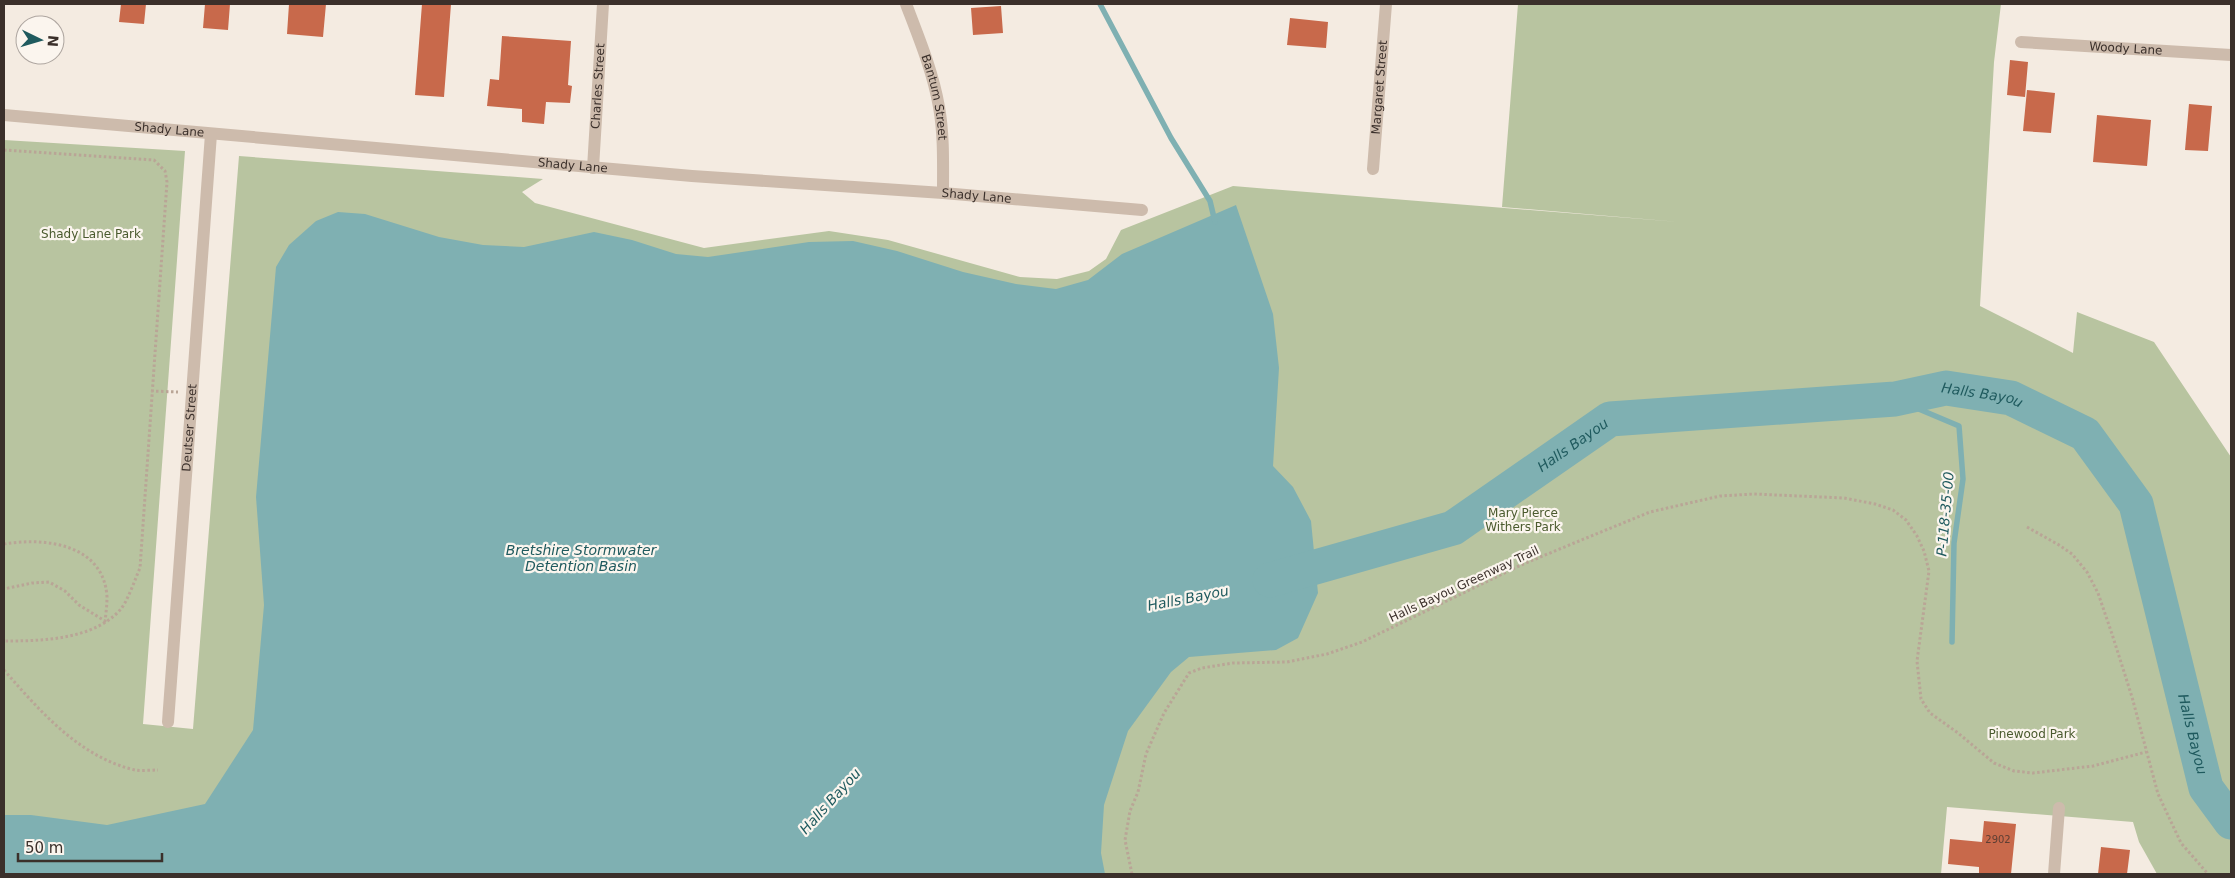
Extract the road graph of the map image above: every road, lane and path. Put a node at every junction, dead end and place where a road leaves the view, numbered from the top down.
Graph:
1 (603, 4) edge
2 (906, 4) edge
3 (1386, 4) edge
4 (2021, 42) dead end
5 (2231, 55) edge
6 (4, 115) edge
7 (211, 134) junction
8 (4, 150) edge
9 (593, 168) junction
10 (1373, 169) dead end
11 (943, 192) junction
12 (1142, 210) dead end
13 (151, 391) junction
14 (191, 392) junction
15 (2027, 527) dead end
16 (4, 544) edge
17 (4, 589) edge
18 (105, 621) junction
19 (4, 641) edge
20 (4, 670) edge
21 (168, 722) dead end
22 (2146, 752) junction
23 (158, 770) dead end
24 (2059, 808) dead end
25 (1132, 874) edge
26 (2054, 874) edge
27 (2208, 874) edge

1 - 9 street, Charles Street
2 - 11 street, Bantum Street
3 - 10 street, Margaret Street
4 - 5 street, Woody Lane
6 - 7 street, Shady Lane
7 - 9 street, Shady Lane
7 - 14 street, Deutser Street
8 - 13 path
9 - 11 street, Shady Lane
11 - 12 street, Shady Lane
13 - 14 path
13 - 18 path
14 - 21 street, Deutser Street
15 - 22 path
16 - 18 path
17 - 18 path
18 - 19 path
20 - 23 path
22 - 25 path, Halls Bayou Greenway Trail
22 - 27 path
24 - 26 street

